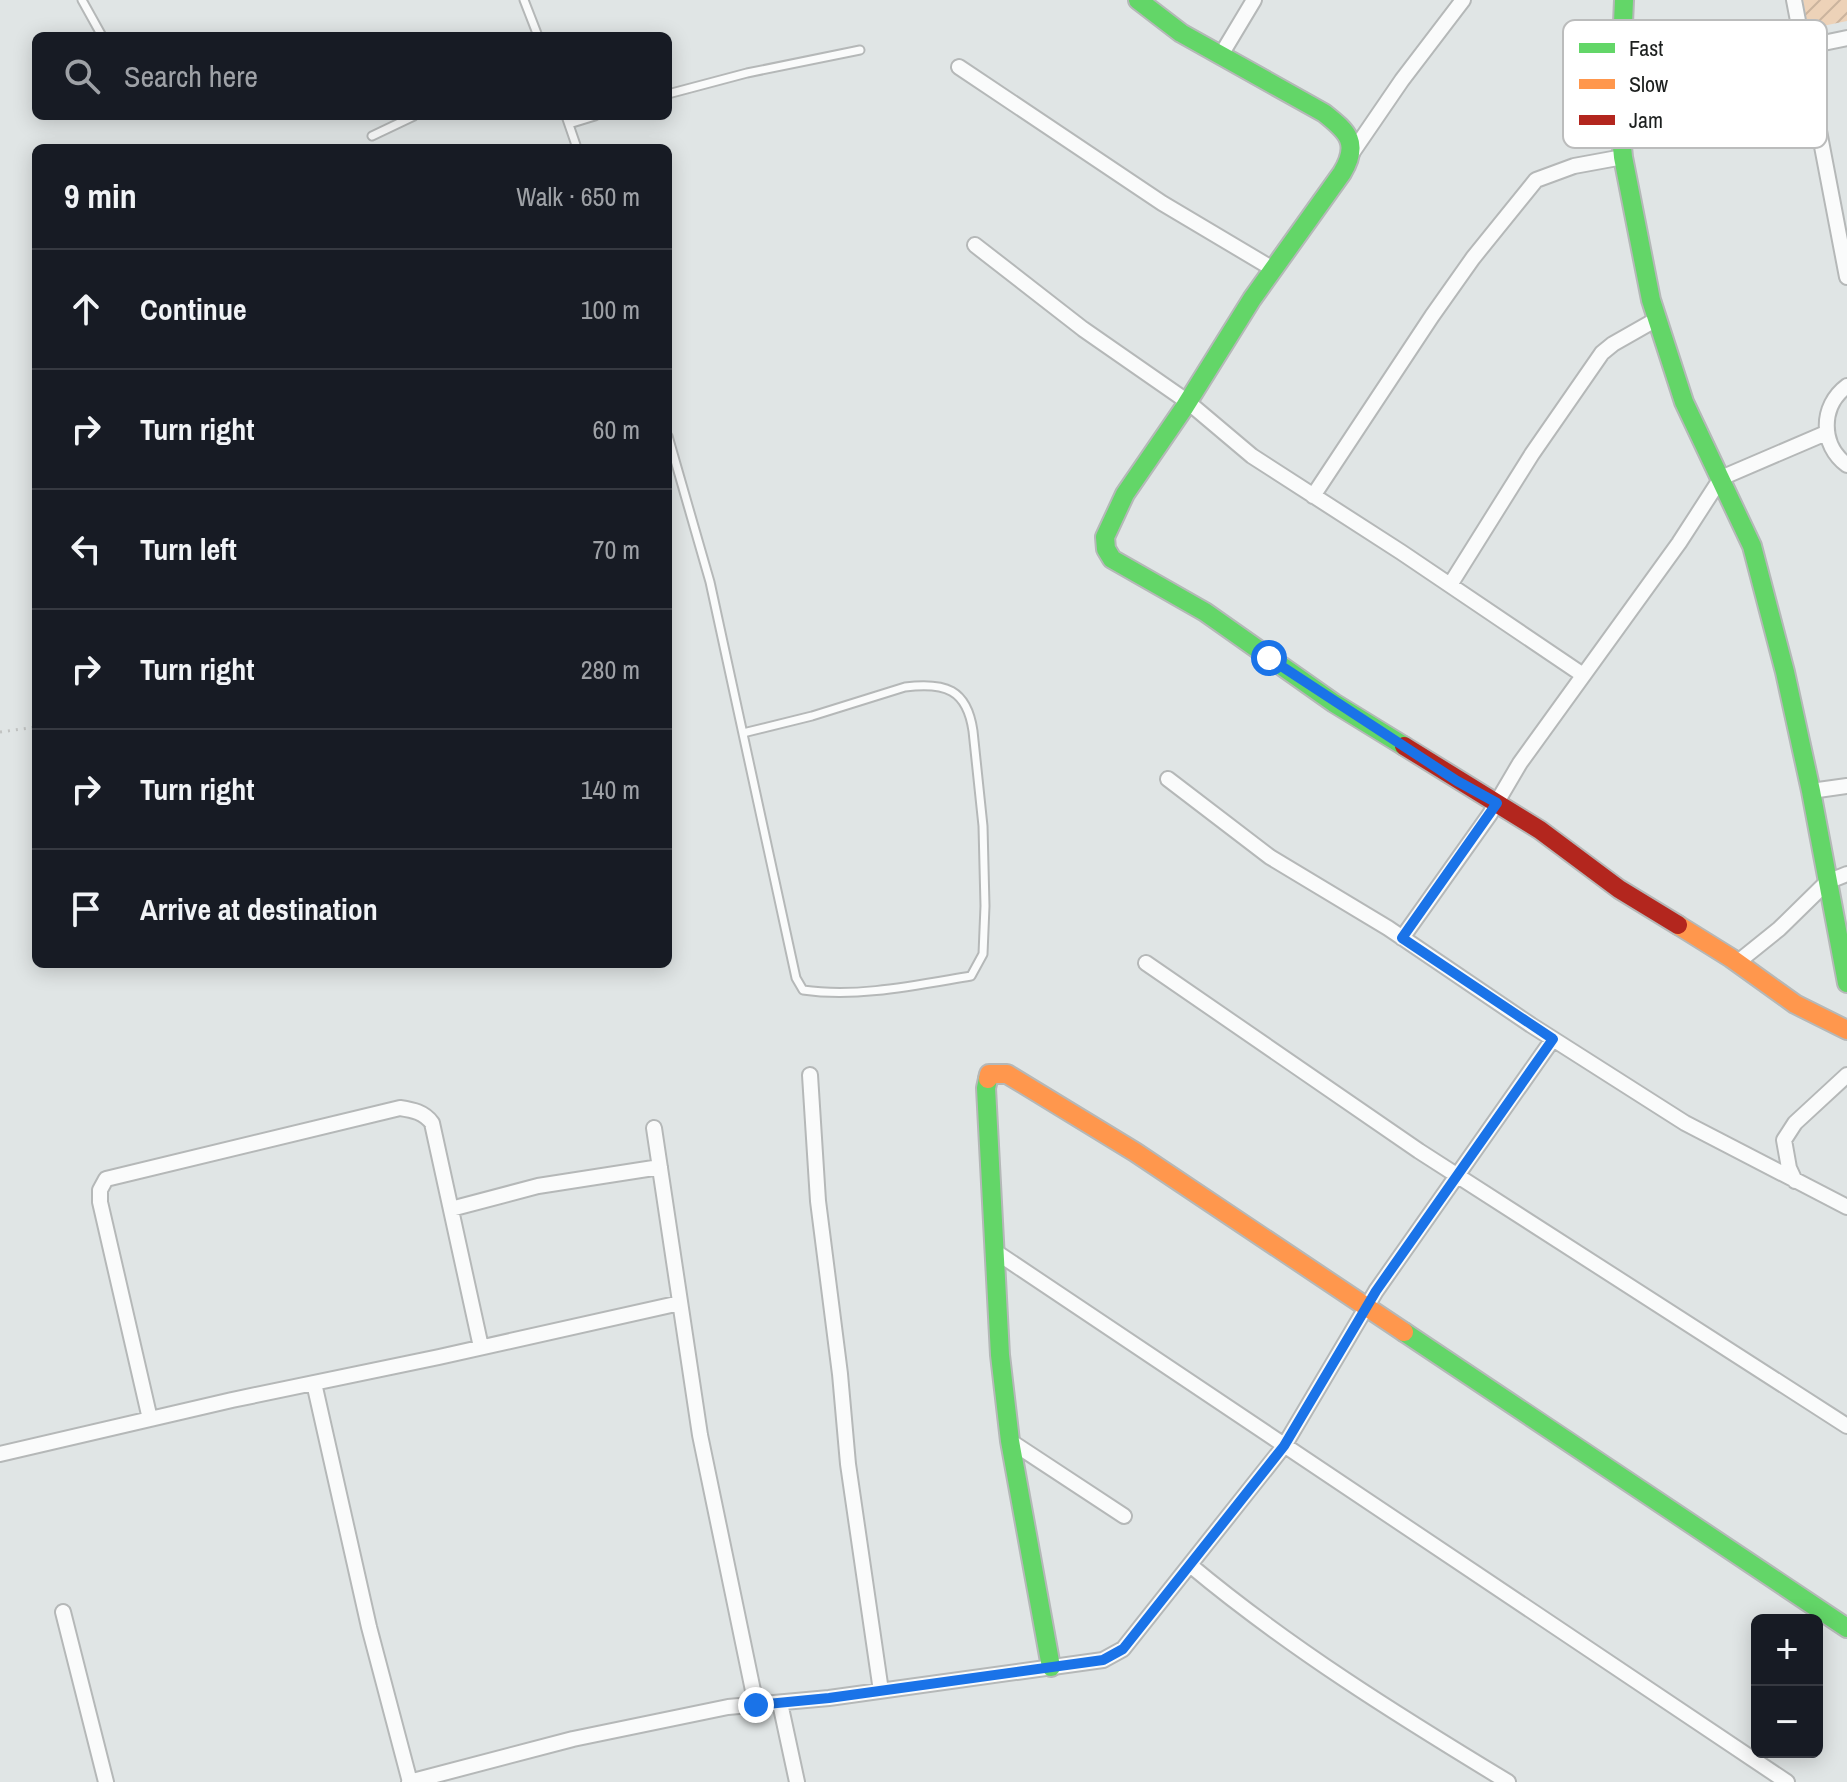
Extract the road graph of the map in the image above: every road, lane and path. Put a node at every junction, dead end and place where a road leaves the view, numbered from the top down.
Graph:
1 (82, 0) edge
2 (524, 0) edge
3 (1138, 0) edge
4 (1254, 0) edge
5 (1463, 0) edge
6 (1624, 0) edge
7 (1794, 0) edge
8 (1623, 20) edge
9 (1798, 20) edge
10 (100, 32) edge
11 (536, 32) edge
12 (1847, 38) edge
13 (1827, 42) edge
14 (860, 50) dead end
15 (1221, 55) junction
16 (959, 67) dead end
17 (672, 93) edge
18 (406, 120) edge
19 (567, 120) edge
20 (372, 136) dead end
21 (576, 144) edge
22 (1622, 148) edge
23 (1823, 148) edge
24 (1352, 153) junction
25 (1623, 157) junction
26 (975, 245) dead end
27 (1273, 269) junction
28 (1847, 277) edge
29 (1657, 319) junction
30 (1847, 386) edge
31 (1188, 402) junction
32 (1826, 433) junction
33 (672, 450) edge
34 (1847, 465) edge
35 (1721, 478) junction
36 (1313, 496) junction
37 (1450, 585) junction
38 (1583, 675) junction
39 (32, 726) edge
40 (0, 732) edge
41 (743, 733) junction
42 (1168, 779) dead end
43 (1847, 786) edge
44 (1811, 791) junction
45 (1497, 803) junction
46 (1847, 874) edge
47 (1827, 882) junction
48 (1402, 938) junction
49 (1738, 962) junction
50 (1146, 963) dead end
51 (1847, 983) edge
52 (1847, 1030) edge
53 (1553, 1039) junction
54 (810, 1075) dead end
55 (1847, 1075) edge
56 (654, 1128) dead end
57 (660, 1167) junction
58 (1458, 1175) junction
59 (1795, 1181) junction
60 (1847, 1207) edge
61 (451, 1209) junction
62 (993, 1250) junction
63 (680, 1303) junction
64 (1368, 1306) junction
65 (481, 1347) junction
66 (314, 1383) junction
67 (150, 1419) junction
68 (1847, 1426) edge
69 (1010, 1441) junction
70 (1284, 1446) junction
71 (0, 1454) edge
72 (1124, 1516) dead end
73 (1190, 1565) junction
74 (63, 1612) dead end
75 (1847, 1628) edge
76 (1051, 1667) junction
77 (881, 1691) junction
78 (780, 1703) junction
79 (756, 1705) junction
80 (106, 1782) edge
81 (409, 1782) edge
82 (797, 1782) edge
83 (1508, 1782) edge
84 (1787, 1782) edge

1 - 10 lane
2 - 11 lane
3 - 15 street
4 - 15 street
5 - 24 street
6 - 8 street
7 - 9 street
12 - 13 street
14 - 17 lane
15 - 24 street
16 - 27 street
18 - 20 lane
19 - 21 lane
22 - 25 street
23 - 28 street
24 - 27 street
25 - 29 street
25 - 36 street
26 - 31 street
27 - 31 street
29 - 35 street
29 - 37 street
30 - 32 street
31 - 36 street
31 - 45 street
32 - 34 street
32 - 35 street
33 - 41 lane
35 - 38 street
35 - 44 street
36 - 37 street
37 - 38 street
38 - 45 street
39 - 40 path
41 - 41 lane
42 - 48 street
43 - 44 street
44 - 47 street
45 - 48 street
45 - 49 street
46 - 47 street
47 - 49 street
47 - 51 street
48 - 53 street
49 - 52 street
50 - 58 street
53 - 58 street
53 - 59 street
54 - 77 street
55 - 59 street
56 - 57 street
57 - 61 street
57 - 63 street
58 - 64 street
58 - 68 street
59 - 60 street
61 - 65 street
61 - 67 street
62 - 64 street
62 - 69 street
62 - 70 street
63 - 65 street
63 - 79 street
64 - 70 street
64 - 75 street
65 - 66 street
66 - 67 street
66 - 81 street
67 - 71 street
69 - 72 street
69 - 76 street
70 - 73 street
70 - 84 street
73 - 76 street
73 - 83 street
74 - 80 street
76 - 77 street
77 - 78 street
78 - 79 street
78 - 82 street
79 - 81 street

